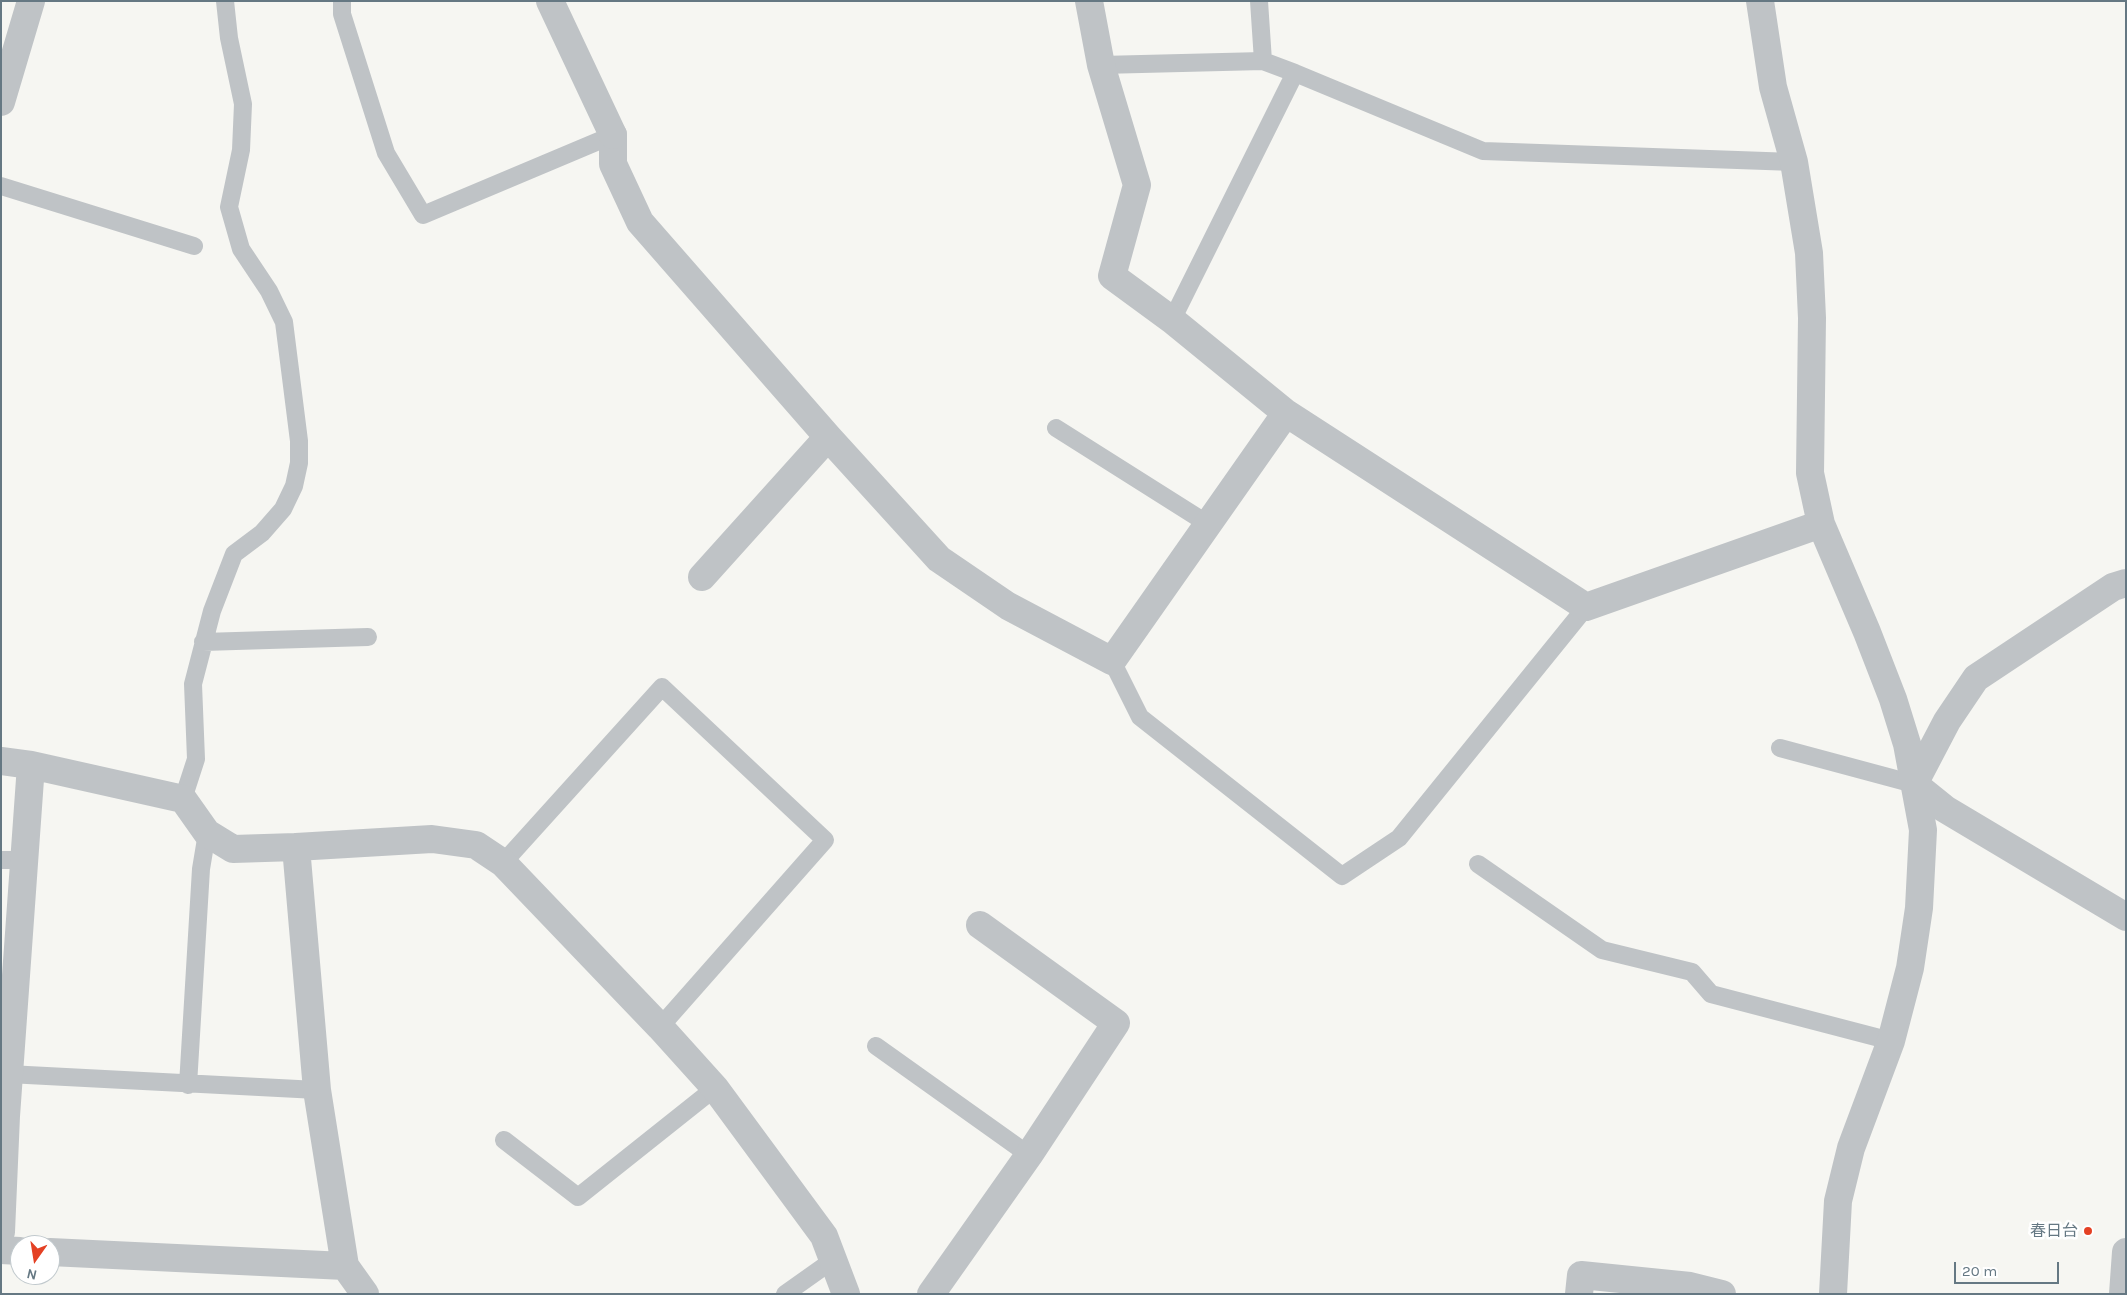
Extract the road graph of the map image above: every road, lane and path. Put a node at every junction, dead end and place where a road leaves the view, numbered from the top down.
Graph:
1 (31, 1) edge
2 (225, 1) edge
3 (342, 1) edge
4 (550, 1) edge
5 (1089, 1) edge
6 (1259, 1) edge
7 (1760, 1) edge
8 (9, 42) edge
9 (1263, 61) junction
10 (1101, 65) junction
11 (1295, 73) junction
12 (1, 102) edge
13 (613, 135) junction
14 (1794, 162) junction
15 (1, 186) edge
16 (194, 246) dead end
17 (1172, 320) junction
18 (1286, 413) junction
19 (1056, 428) dead end
20 (828, 436) junction
21 (1208, 524) junction
22 (1821, 524) junction
23 (702, 577) dead end
24 (2126, 583) edge
25 (1586, 607) junction
26 (368, 637) dead end
27 (202, 642) junction
28 (1112, 661) junction
29 (1780, 748) dead end
30 (1, 761) edge
31 (31, 765) junction
32 (1914, 784) junction
33 (183, 798) junction
34 (207, 833) junction
35 (296, 847) junction
36 (12, 860) edge
37 (503, 863) junction
38 (1478, 864) dead end
39 (2126, 916) edge
40 (980, 925) dead end
41 (660, 1027) junction
42 (1891, 1041) junction
43 (876, 1046) dead end
44 (8, 1074) junction
45 (188, 1085) junction
46 (715, 1088) junction
47 (317, 1090) junction
48 (3, 1115) edge
49 (504, 1140) dead end
50 (1029, 1155) junction
51 (1, 1232) edge
52 (60, 1252) edge
53 (2126, 1252) edge
54 (833, 1260) junction
55 (345, 1266) junction
56 (365, 1294) edge
57 (785, 1294) edge
58 (846, 1294) edge
59 (931, 1294) edge
60 (1579, 1294) edge
61 (1722, 1294) edge
62 (1833, 1294) edge
63 (2123, 1294) edge

1 - 8 street
2 - 27 lane
3 - 13 lane
4 - 13 street
5 - 10 street
6 - 9 lane
7 - 14 street
8 - 12 street
9 - 10 lane
9 - 11 lane
10 - 17 street
11 - 14 lane
11 - 17 lane
13 - 20 street
14 - 22 street
15 - 16 lane
17 - 18 street
18 - 21 street
18 - 25 street
19 - 21 lane
20 - 23 street
20 - 28 street
21 - 28 street
22 - 25 street
22 - 32 street
24 - 32 street
25 - 28 lane
26 - 27 lane
27 - 33 lane
29 - 32 lane
30 - 31 street
31 - 33 street
31 - 36 street
32 - 39 street
32 - 42 street
33 - 34 street
34 - 35 street
34 - 45 lane
35 - 37 street
35 - 47 street
36 - 44 street
37 - 41 street
37 - 41 lane
38 - 42 lane
40 - 50 street
41 - 46 street
42 - 62 street
43 - 50 lane
44 - 45 lane
44 - 48 street
45 - 47 lane
46 - 49 lane
46 - 54 street
47 - 55 street
48 - 51 street
50 - 59 street
52 - 55 street
53 - 63 street
54 - 57 lane
54 - 58 street
55 - 56 street
60 - 61 street

